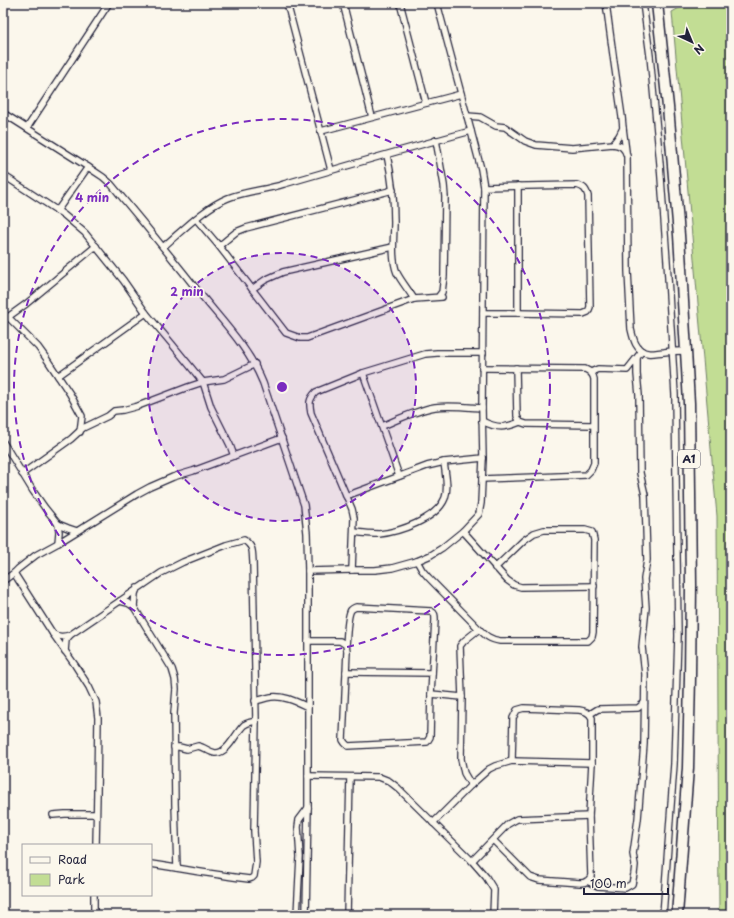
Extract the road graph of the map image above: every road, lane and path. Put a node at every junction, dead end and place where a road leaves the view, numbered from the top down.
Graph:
1 (109, 3) edge
2 (287, 3) edge
3 (343, 3) edge
4 (400, 3) edge
5 (438, 3) edge
6 (606, 3) edge
7 (643, 3) edge
8 (657, 3) edge
9 (461, 94) junction
10 (426, 103) junction
11 (3, 113) edge
12 (467, 116) junction
13 (372, 117) junction
14 (27, 128) junction
15 (623, 128) junction
16 (321, 131) junction
17 (471, 131) junction
18 (436, 140) junction
19 (613, 144) junction
20 (626, 151) junction
21 (387, 155) junction
22 (88, 167) junction
23 (331, 170) junction
24 (3, 175) edge
25 (518, 186) junction
26 (484, 187) junction
27 (393, 190) junction
28 (57, 211) junction
29 (196, 219) junction
30 (96, 246) junction
31 (219, 246) junction
32 (163, 247) junction
33 (393, 247) junction
34 (252, 289) junction
35 (414, 299) junction
36 (146, 313) junction
37 (518, 313) junction
38 (483, 314) junction
39 (5, 316) edge
40 (642, 351) junction
41 (672, 351) junction
42 (686, 351) junction
43 (482, 353) junction
44 (637, 358) junction
45 (255, 364) junction
46 (482, 368) junction
47 (516, 368) junction
48 (591, 372) junction
49 (362, 373) junction
50 (58, 376) junction
51 (203, 382) junction
52 (482, 408) junction
53 (82, 416) junction
54 (95, 421) junction
55 (482, 421) junction
56 (520, 422) junction
57 (593, 425) junction
58 (382, 426) junction
59 (80, 432) junction
60 (282, 438) junction
61 (3, 442) edge
62 (234, 456) junction
63 (483, 458) junction
64 (444, 462) junction
65 (22, 474) junction
66 (400, 476) junction
67 (482, 479) junction
68 (346, 496) junction
69 (58, 524) junction
70 (77, 531) junction
71 (463, 531) junction
72 (354, 532) junction
73 (58, 543) junction
74 (417, 561) junction
75 (495, 568) junction
76 (352, 570) junction
77 (308, 571) junction
78 (14, 573) junction
79 (3, 581) edge
80 (594, 586) junction
81 (137, 588) junction
82 (120, 601) junction
83 (134, 607) junction
84 (479, 629) junction
85 (53, 634) junction
86 (70, 634) junction
87 (308, 641) junction
88 (346, 645) junction
89 (65, 651) junction
90 (346, 672) junction
91 (432, 673) junction
92 (431, 694) junction
93 (462, 697) junction
94 (255, 701) junction
95 (644, 703) junction
96 (308, 707) junction
97 (590, 714) junction
98 (256, 721) junction
99 (174, 747) junction
100 (512, 761) junction
101 (592, 763) junction
102 (308, 776) junction
103 (350, 777) junction
104 (471, 785) junction
105 (308, 808) junction
106 (96, 814) junction
107 (53, 815) dead end
108 (589, 816) junction
109 (433, 823) junction
110 (493, 840) junction
111 (96, 844) edge
112 (472, 861) junction
113 (152, 864) edge
114 (177, 868) junction
115 (587, 881) junction
116 (298, 895) junction
117 (94, 896) edge
118 (306, 896) junction
119 (94, 915) edge
120 (298, 915) edge
121 (306, 915) edge
122 (347, 915) edge
123 (493, 915) edge
124 (664, 915) edge
125 (678, 915) edge

1 - 14 street
2 - 16 street
3 - 13 street
4 - 10 street
5 - 9 street
6 - 15 street
7 - 41 street
8 - 42 highway, A1
9 - 10 street
9 - 12 street
10 - 13 street
11 - 14 street
12 - 17 street
12 - 19 street
13 - 16 street
14 - 22 street
15 - 19 street
15 - 20 street
16 - 23 street
17 - 18 street
17 - 26 street
18 - 21 street
18 - 35 street
19 - 20 street
20 - 40 street
21 - 23 street
21 - 27 street
22 - 28 street
22 - 32 street
23 - 29 street
24 - 28 street
25 - 26 street
25 - 37 street
25 - 37 street
26 - 38 street
27 - 31 street
27 - 33 street
28 - 30 street
29 - 31 street
29 - 32 street
30 - 36 street
30 - 39 street
31 - 34 street
32 - 45 street
33 - 34 street
33 - 35 street
34 - 35 street
36 - 50 street
36 - 51 street
37 - 38 street
38 - 43 street
39 - 50 street
40 - 41 street
40 - 44 street
41 - 42 street
41 - 124 street
42 - 125 highway, A1
43 - 46 street
43 - 49 street
44 - 48 street
44 - 95 street
45 - 51 street
45 - 60 street
46 - 47 street
46 - 52 street
47 - 48 street
47 - 56 street
48 - 57 street
49 - 58 street
49 - 68 street
50 - 53 street
51 - 54 street
51 - 62 street
52 - 55 street
52 - 58 street
53 - 54 street
53 - 59 street
54 - 59 street
55 - 56 street
55 - 63 street
56 - 57 street
57 - 67 street
58 - 66 street
59 - 65 street
60 - 62 street
60 - 77 street
61 - 65 street
62 - 70 street
63 - 64 street
63 - 67 street
64 - 66 street
64 - 72 street
65 - 69 street
66 - 68 street
67 - 71 street
68 - 72 street
69 - 70 street
69 - 73 street
70 - 73 street
71 - 74 street
71 - 75 street
72 - 76 street
73 - 78 street
74 - 76 street
74 - 84 street
75 - 80 street
75 - 80 street
76 - 77 street
77 - 87 street
78 - 79 street
78 - 85 street
80 - 84 street
81 - 82 street
81 - 83 street
81 - 94 street
82 - 83 street
82 - 86 street
83 - 99 street
84 - 93 street
85 - 86 street
85 - 89 street
86 - 89 street
87 - 88 street
87 - 96 street
88 - 90 street
88 - 91 street
89 - 106 street
90 - 91 street
90 - 92 street
91 - 92 street
92 - 93 street
93 - 104 street
94 - 96 street
94 - 98 street
95 - 97 street
95 - 115 street
96 - 102 street
97 - 100 street
97 - 101 street
98 - 99 street
98 - 114 street
99 - 114 street
100 - 101 street
100 - 104 street
101 - 108 street
102 - 103 street
102 - 105 street
103 - 109 street
103 - 122 street
104 - 109 street
105 - 116 street
105 - 118 street
106 - 107 street
106 - 111 street
108 - 110 street
108 - 115 street
109 - 112 street
110 - 112 street
110 - 115 street
112 - 123 street
113 - 114 street
116 - 118 street
116 - 120 street
117 - 119 street
118 - 121 street

